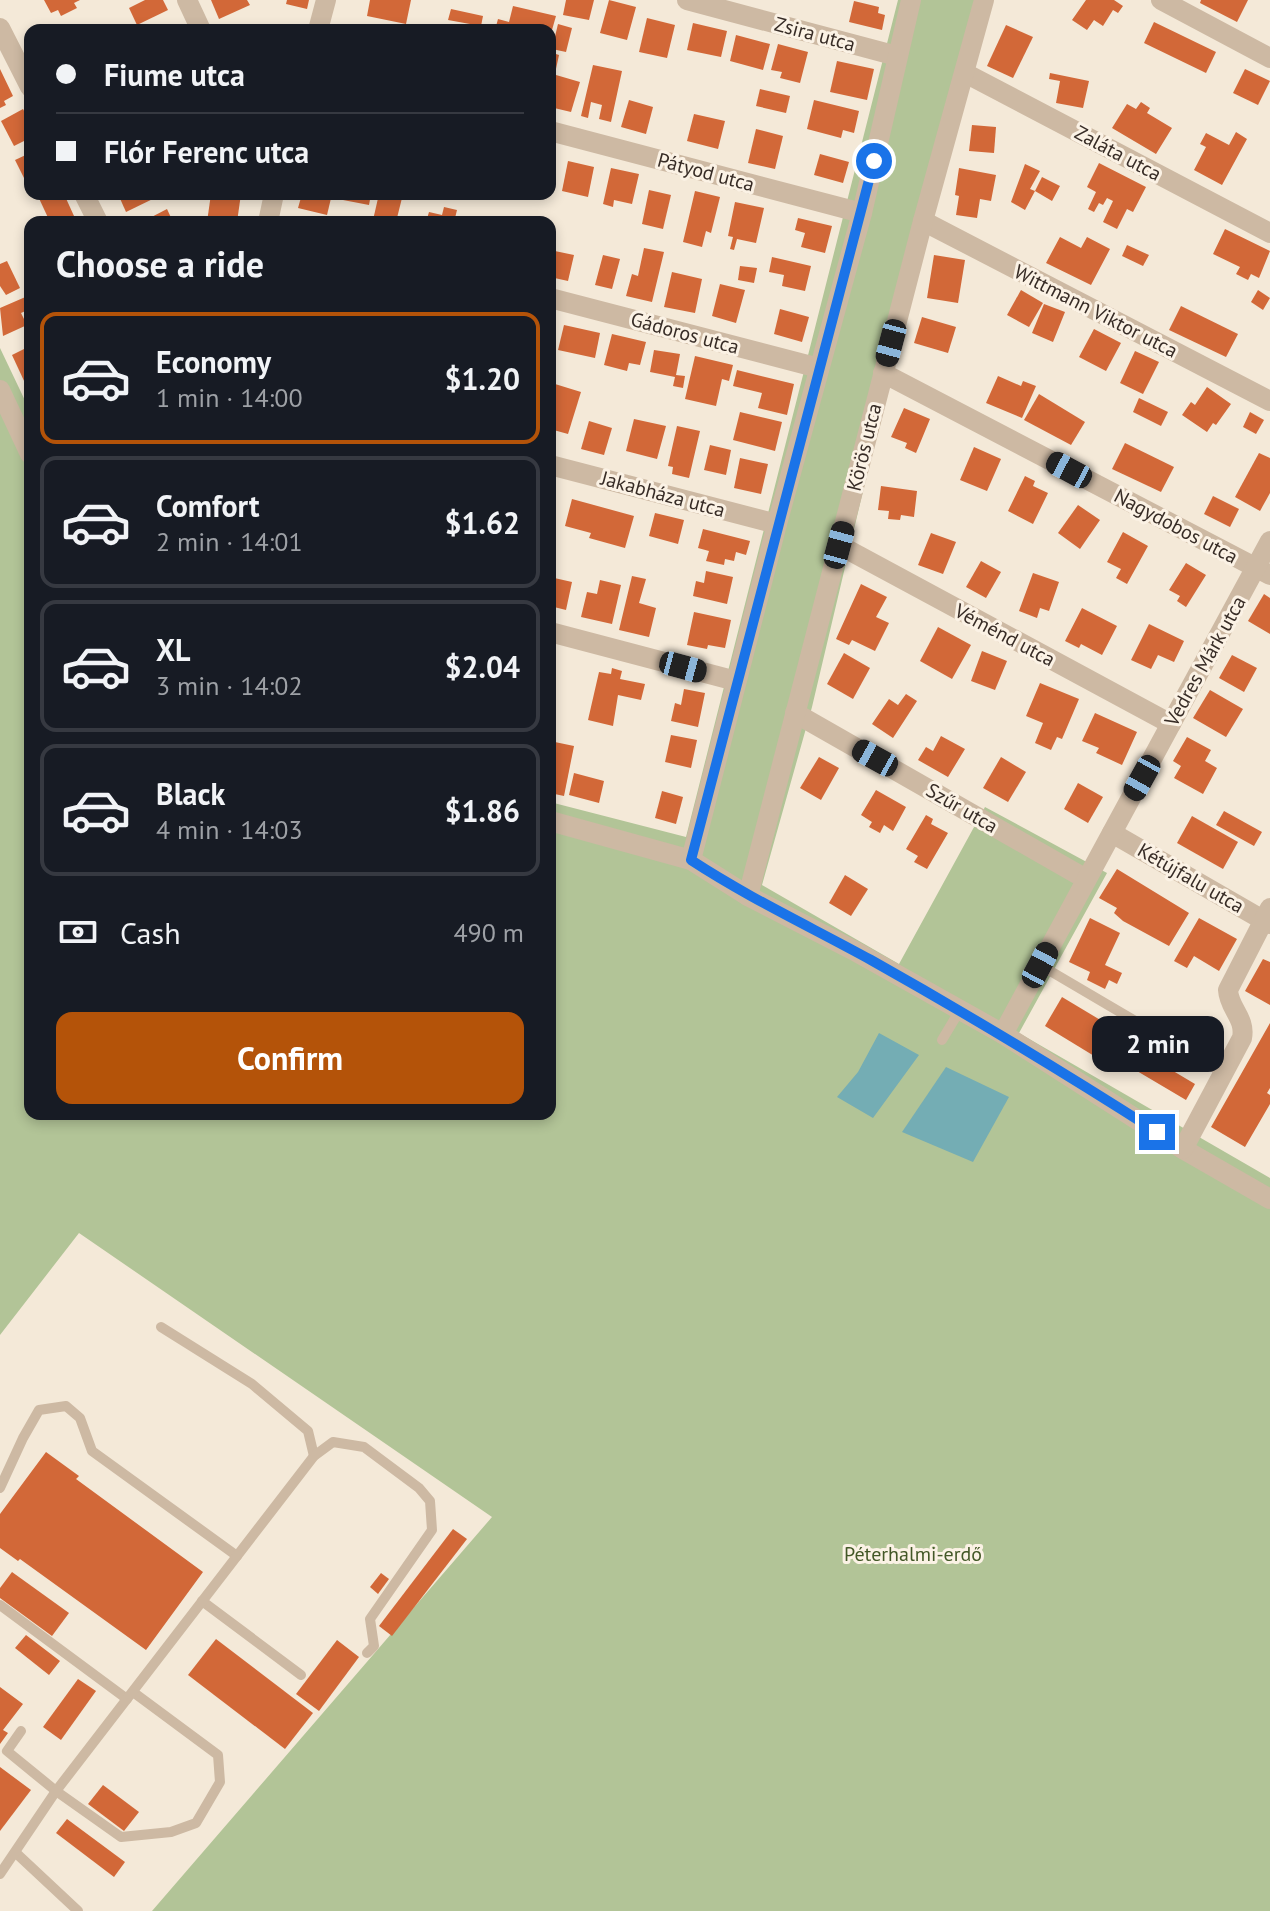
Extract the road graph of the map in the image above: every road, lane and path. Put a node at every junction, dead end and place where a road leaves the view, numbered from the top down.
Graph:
1 (187, 0) edge
2 (326, 0) edge
3 (687, 0) edge
4 (911, 0) edge
5 (984, 0) edge
6 (1161, 0) edge
7 (198, 24) edge
8 (320, 24) edge
9 (0, 28) edge
10 (897, 56) junction
11 (1270, 58) edge
12 (965, 73) junction
13 (24, 75) edge
14 (556, 133) edge
15 (862, 213) junction
16 (923, 221) junction
17 (1270, 233) edge
18 (556, 300) edge
19 (819, 368) junction
20 (883, 373) junction
21 (0, 390) edge
22 (1270, 401) edge
23 (24, 441) edge
24 (556, 467) edge
25 (777, 524) junction
26 (1270, 541) edge
27 (839, 545) junction
28 (1263, 572) edge
29 (556, 634) edge
30 (736, 681) junction
31 (795, 713) junction
32 (1171, 724) junction
33 (556, 823) edge
34 (1112, 833) junction
35 (691, 860) junction
36 (1086, 879) junction
37 (748, 896) junction
38 (1268, 917) edge
39 (1040, 965) junction
40 (960, 1010) junction
41 (1003, 1034) junction
42 (942, 1040) dead end
43 (1222, 1072) junction
44 (1183, 1149) junction
45 (1270, 1199) edge
46 (161, 1327) dead end
47 (314, 1456) junction
48 (0, 1488) edge
49 (237, 1556) junction
50 (202, 1601) junction
51 (0, 1605) edge
52 (367, 1653) dead end
53 (301, 1675) dead end
54 (130, 1696) junction
55 (21, 1731) dead end
56 (56, 1791) junction
57 (16, 1853) junction
58 (0, 1874) edge
59 (78, 1911) edge

1 - 7 street
2 - 8 street
3 - 10 street, Zsira utca
4 - 10 street
5 - 12 street, Körös utca
6 - 11 street
9 - 13 street
10 - 15 street
12 - 16 street, Körös utca
12 - 17 street, Zaláta utca
14 - 15 street, Pátyod utca
15 - 19 street
16 - 20 street, Körös utca
16 - 22 street, Wittmann Viktor utca
18 - 19 street, Gádoros utca
19 - 25 street
20 - 27 street, Körös utca
20 - 28 street, Nagydobos utca
21 - 23 street
24 - 25 street, Jakabháza utca
25 - 30 street
26 - 28 street, Vedres Márk utca
27 - 31 street, Körös utca
27 - 32 street, Véménd utca
28 - 32 street, Vedres Márk utca
29 - 30 street
30 - 35 street
31 - 36 street, Szűr utca
31 - 37 street, Körös utca
32 - 34 street, Vedres Márk utca
33 - 35 street
34 - 36 street, Vedres Márk utca
34 - 38 street, Kétújfalu utca
35 - 37 street
36 - 39 street, Vedres Márk utca
37 - 40 street
38 - 43 street
39 - 41 street, Vedres Márk utca
39 - 43 lane
40 - 41 street
40 - 42 lane
41 - 44 street
43 - 44 street
44 - 45 street
46 - 47 lane
47 - 49 lane
47 - 52 lane
48 - 49 lane
49 - 50 lane
50 - 53 lane
50 - 54 lane
51 - 54 lane
54 - 56 lane
54 - 56 lane
55 - 56 lane
56 - 57 lane
57 - 58 lane
57 - 59 lane

